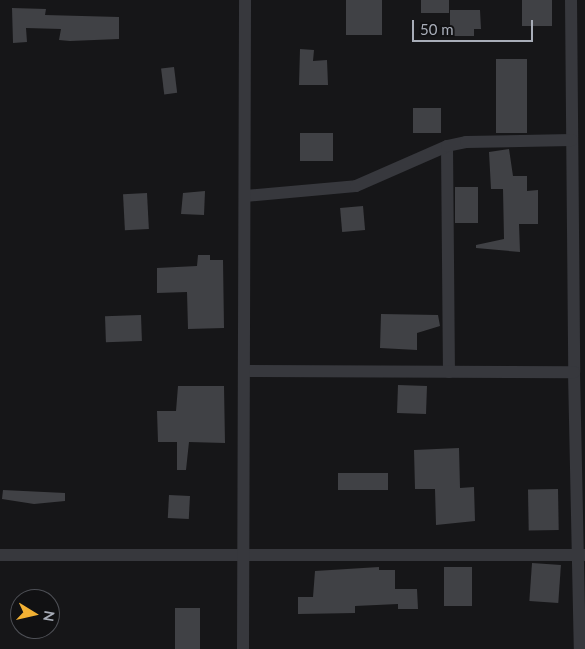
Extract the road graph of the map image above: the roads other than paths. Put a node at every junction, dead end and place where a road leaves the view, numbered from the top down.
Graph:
1 (245, 0) edge
2 (571, 0) edge
3 (572, 140) junction
4 (447, 146) junction
5 (579, 189) edge
6 (245, 196) junction
7 (245, 371) junction
8 (449, 372) junction
9 (574, 372) junction
10 (581, 441) edge
11 (0, 555) edge
12 (582, 555) edge
13 (242, 557) junction
14 (243, 649) edge
15 (580, 649) edge

1 - 6 street
2 - 3 street
3 - 4 street
3 - 5 street
4 - 6 street
4 - 8 street
5 - 9 street
6 - 7 street
7 - 8 street
7 - 13 street
8 - 9 street
9 - 10 street
10 - 12 street
11 - 13 street
12 - 13 street
12 - 15 street
13 - 14 street

